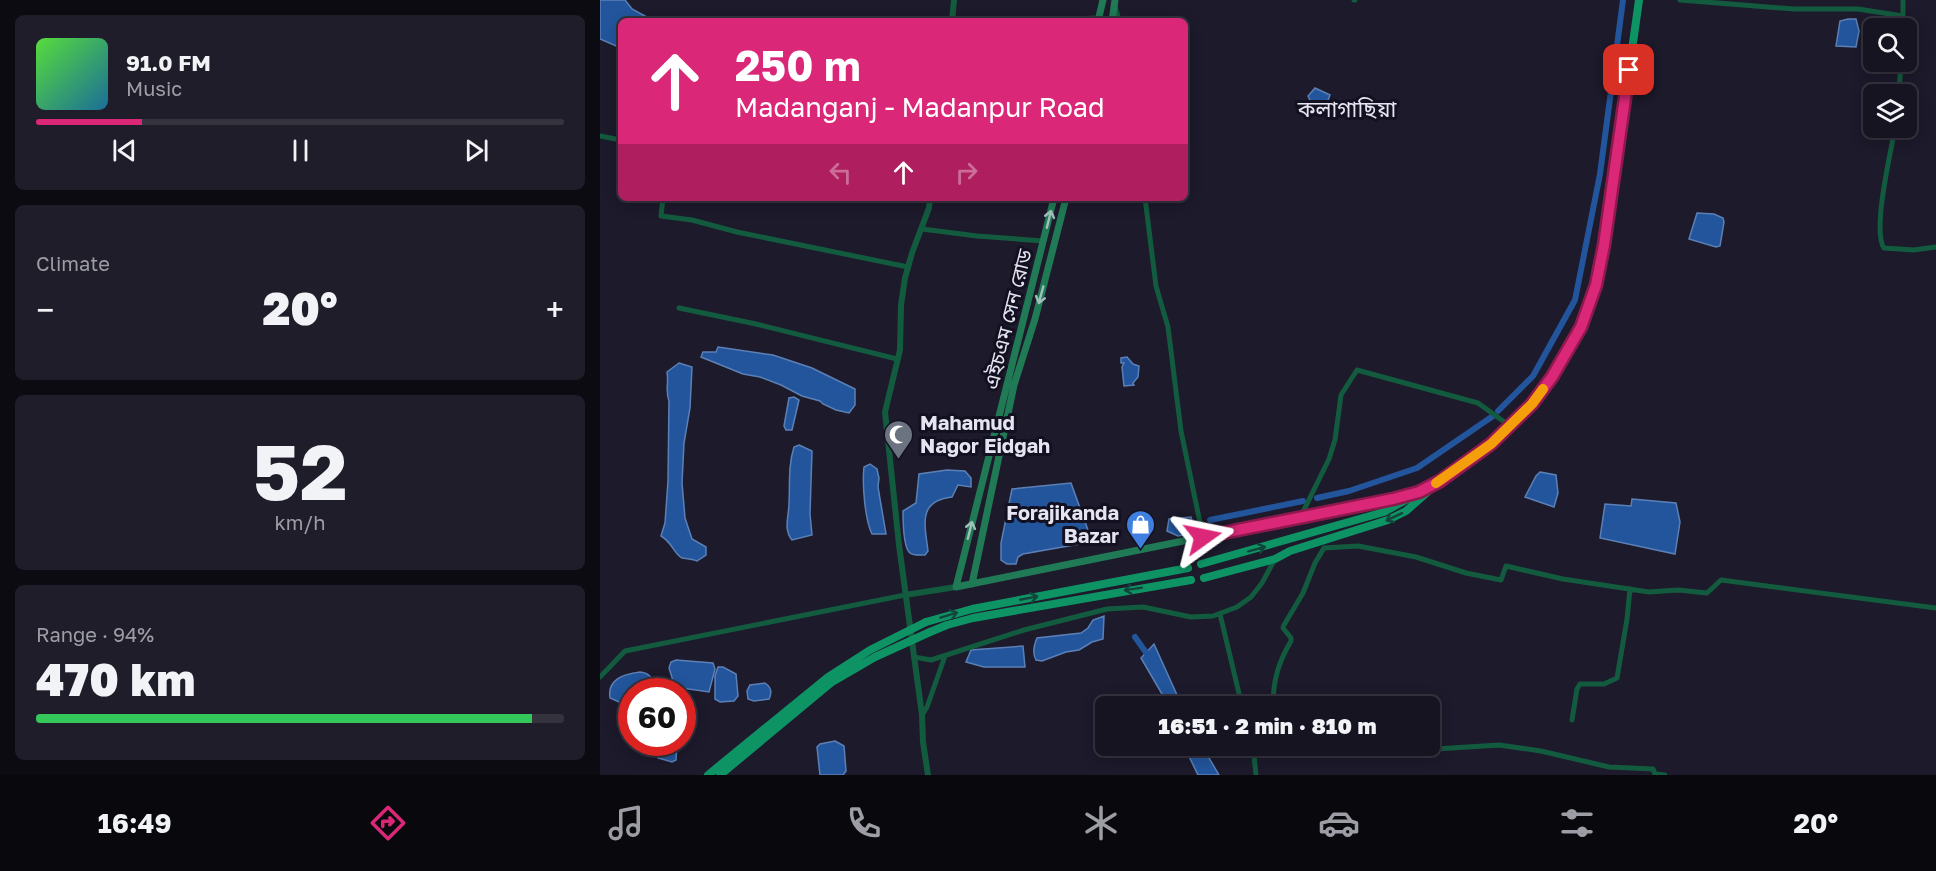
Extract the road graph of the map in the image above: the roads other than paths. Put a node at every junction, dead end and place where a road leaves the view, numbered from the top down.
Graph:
1 (954, 0) edge
2 (1103, 0) edge
3 (1639, 0) edge
4 (1680, 0) edge
5 (1903, 0) edge
6 (1114, 2) edge
7 (1903, 16) joint
8 (952, 18) edge
9 (1099, 18) edge
10 (1112, 18) edge
11 (1118, 18) edge
12 (600, 136) edge
13 (1893, 138) edge
14 (618, 139) edge
15 (662, 201) edge
16 (930, 201) edge
17 (1053, 201) edge
18 (1065, 201) edge
19 (1146, 201) edge
20 (921, 229) junction
21 (1043, 241) junction
22 (1936, 247) edge
23 (908, 267) junction
24 (679, 308) dead end
25 (897, 359) junction
26 (1510, 426) junction
27 (1440, 481) junction
28 (1419, 492) junction
29 (1301, 516) junction
30 (1203, 537) junction
31 (1275, 559) junction
32 (1201, 564) dead end
33 (1188, 568) dead end
34 (1204, 578) dead end
35 (1191, 580) dead end
36 (972, 584) junction
37 (956, 587) junction
38 (1630, 589) junction
39 (905, 595) junction
40 (1936, 608) edge
41 (1220, 614) junction
42 (945, 656) junction
43 (914, 657) junction
44 (600, 677) edge
45 (1240, 696) edge
46 (1274, 696) edge
47 (922, 715) junction
48 (1572, 720) dead end
49 (1440, 749) edge
50 (1254, 756) edge
51 (708, 775) edge
52 (720, 775) edge
53 (928, 775) edge
54 (1256, 775) edge
55 (1665, 775) edge

1 - 8 street
2 - 9 main road
3 - 26 main road
4 - 7 street
5 - 7 street
6 - 10 main road
6 - 11 street
12 - 14 street
13 - 22 street
15 - 23 street
16 - 20 street
21 -> 17 main road, এইচএম সেন রোড
18 -> 36 main road, এইচএম সেন রোড
19 - 30 street
20 - 21 street
20 - 23 street
37 -> 21 main road, এইচএম সেন রোড
23 - 25 street
24 - 25 street
25 - 39 street
26 - 27 main road
26 - 29 street
27 - 28 main road
27 -> 31 main road
28 - 29 main road
32 -> 28 main road
29 - 30 main road
30 - 36 main road
31 - 34 main road
31 - 41 street
51 -> 33 main road, bridge
35 -> 52 main road, bridge
36 - 37 main road
37 - 39 street
38 - 40 street
38 - 46 street
38 - 48 street
39 - 43 street
39 - 44 street
41 - 42 street
41 - 45 street
42 - 43 street
42 - 47 street
43 - 47 street
47 - 53 street
49 - 55 street
50 - 54 street

